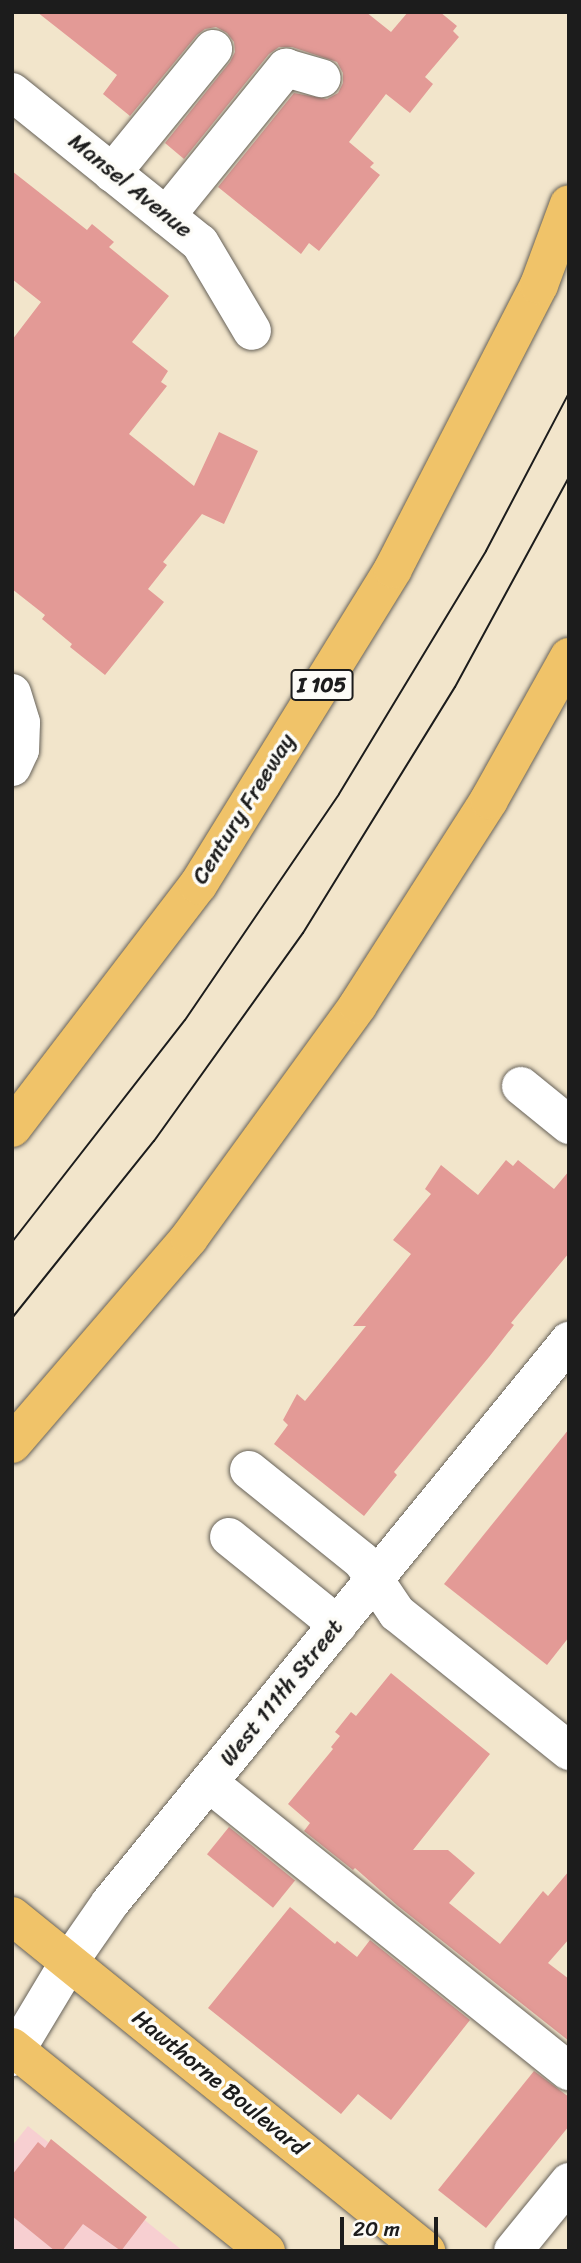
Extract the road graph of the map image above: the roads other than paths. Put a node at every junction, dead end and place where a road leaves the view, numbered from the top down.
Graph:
1 (213, 49) dead end
2 (322, 78) dead end
3 (12, 92) edge
4 (112, 173) junction
5 (569, 204) edge
6 (166, 216) junction
7 (252, 331) dead end
8 (569, 657) edge
9 (12, 693) edge
10 (12, 767) edge
11 (521, 1086) dead end
12 (569, 1125) edge
13 (12, 1128) edge
14 (569, 1341) edge
15 (12, 1444) edge
16 (249, 1470) dead end
17 (229, 1536) dead end
18 (375, 1581) junction
19 (338, 1625) junction
20 (569, 1751) edge
21 (209, 1783) junction
22 (12, 1916) edge
23 (69, 1962) junction
24 (14, 2051) edge
25 (569, 2071) edge
26 (569, 2182) edge
27 (266, 2251) edge
28 (426, 2251) edge
29 (513, 2251) edge

1 - 4 street
2 - 6 street
3 - 4 street, Mansel Avenue
4 - 6 street, Mansel Avenue
5 - 13 main road, Century Freeway / I 105
6 - 7 street, Mansel Avenue
8 - 15 main road
9 - 10 street
11 - 12 street
14 - 18 street, West 111th Street
16 - 18 street
17 - 19 street
18 - 19 street, West 111th Street
18 - 20 street
19 - 21 street, West 111th Street
21 - 23 street, West 111th Street
21 - 25 street
22 - 23 main road, Hawthorne Boulevard
23 - 24 street, West 111th Street
23 - 28 main road, Hawthorne Boulevard
24 - 27 main road
26 - 29 street

